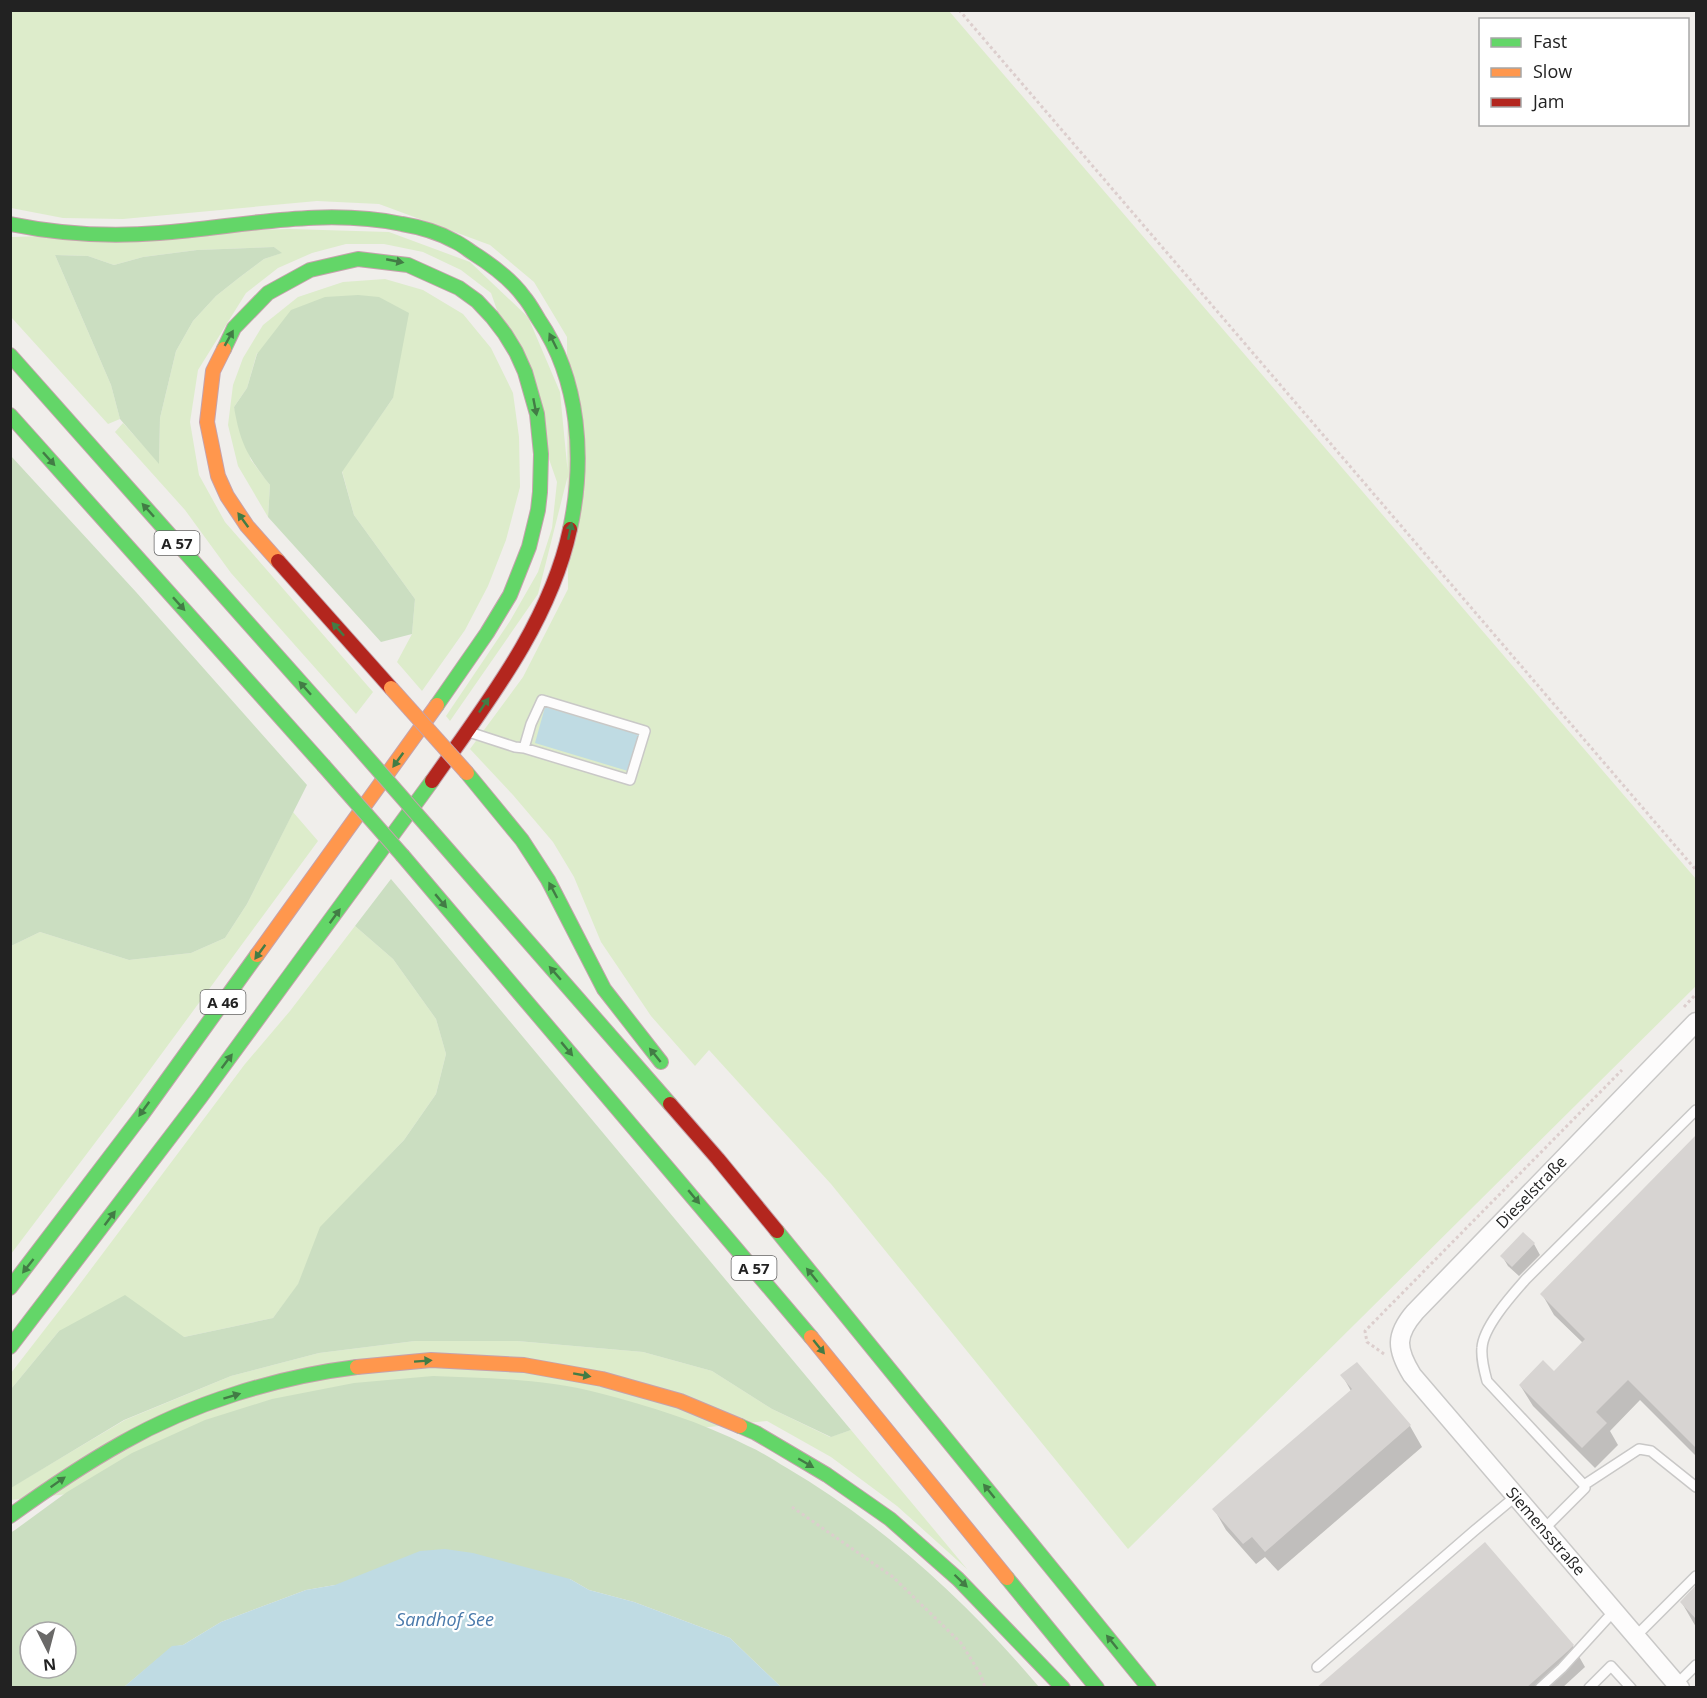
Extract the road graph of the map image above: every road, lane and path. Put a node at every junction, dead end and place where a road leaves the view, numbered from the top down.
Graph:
1 (959, 10) edge
2 (10, 224) edge
3 (10, 355) edge
4 (10, 415) edge
5 (467, 731) junction
6 (524, 748) junction
7 (1696, 870) edge
8 (1696, 1022) edge
9 (673, 1077) dead end
10 (689, 1108) dead end
11 (1696, 1110) edge
12 (718, 1159) junction
13 (10, 1288) edge
14 (10, 1347) edge
15 (1412, 1375) joint
16 (1584, 1485) junction
17 (1696, 1487) edge
18 (1516, 1496) junction
19 (792, 1507) dead end
20 (10, 1516) edge
21 (1544, 1529) junction
22 (1696, 1576) edge
23 (1614, 1611) junction
24 (1636, 1636) junction
25 (1696, 1665) edge
26 (1317, 1667) dead end
27 (1679, 1686) edge
28 (985, 1688) edge
29 (1064, 1688) edge
30 (1097, 1688) edge
31 (1149, 1688) edge
32 (1540, 1688) edge
33 (1588, 1688) edge
34 (1631, 1688) edge

1 - 7 path
5 -> 2 highway
12 -> 3 highway, A 57, bridge
4 -> 30 highway, A 57, bridge
5 - 6 lane
14 -> 5 highway
6 - 6 lane
8 - 15 street, Dieselstraße
9 -> 13 highway, A 46, bridge
10 - 12 highway
11 - 16 lane
31 -> 12 highway, A 57
15 - 18 street, Siemensstraße
16 - 17 lane
16 - 21 lane
18 - 21 street, Siemensstraße
18 - 26 lane
19 - 28 path
20 -> 29 highway
21 - 23 street, Siemensstraße
22 - 24 lane
23 - 24 street, Siemensstraße
23 - 32 lane
24 - 27 street, Siemensstraße
25 - 27 lane
33 - 34 lane

